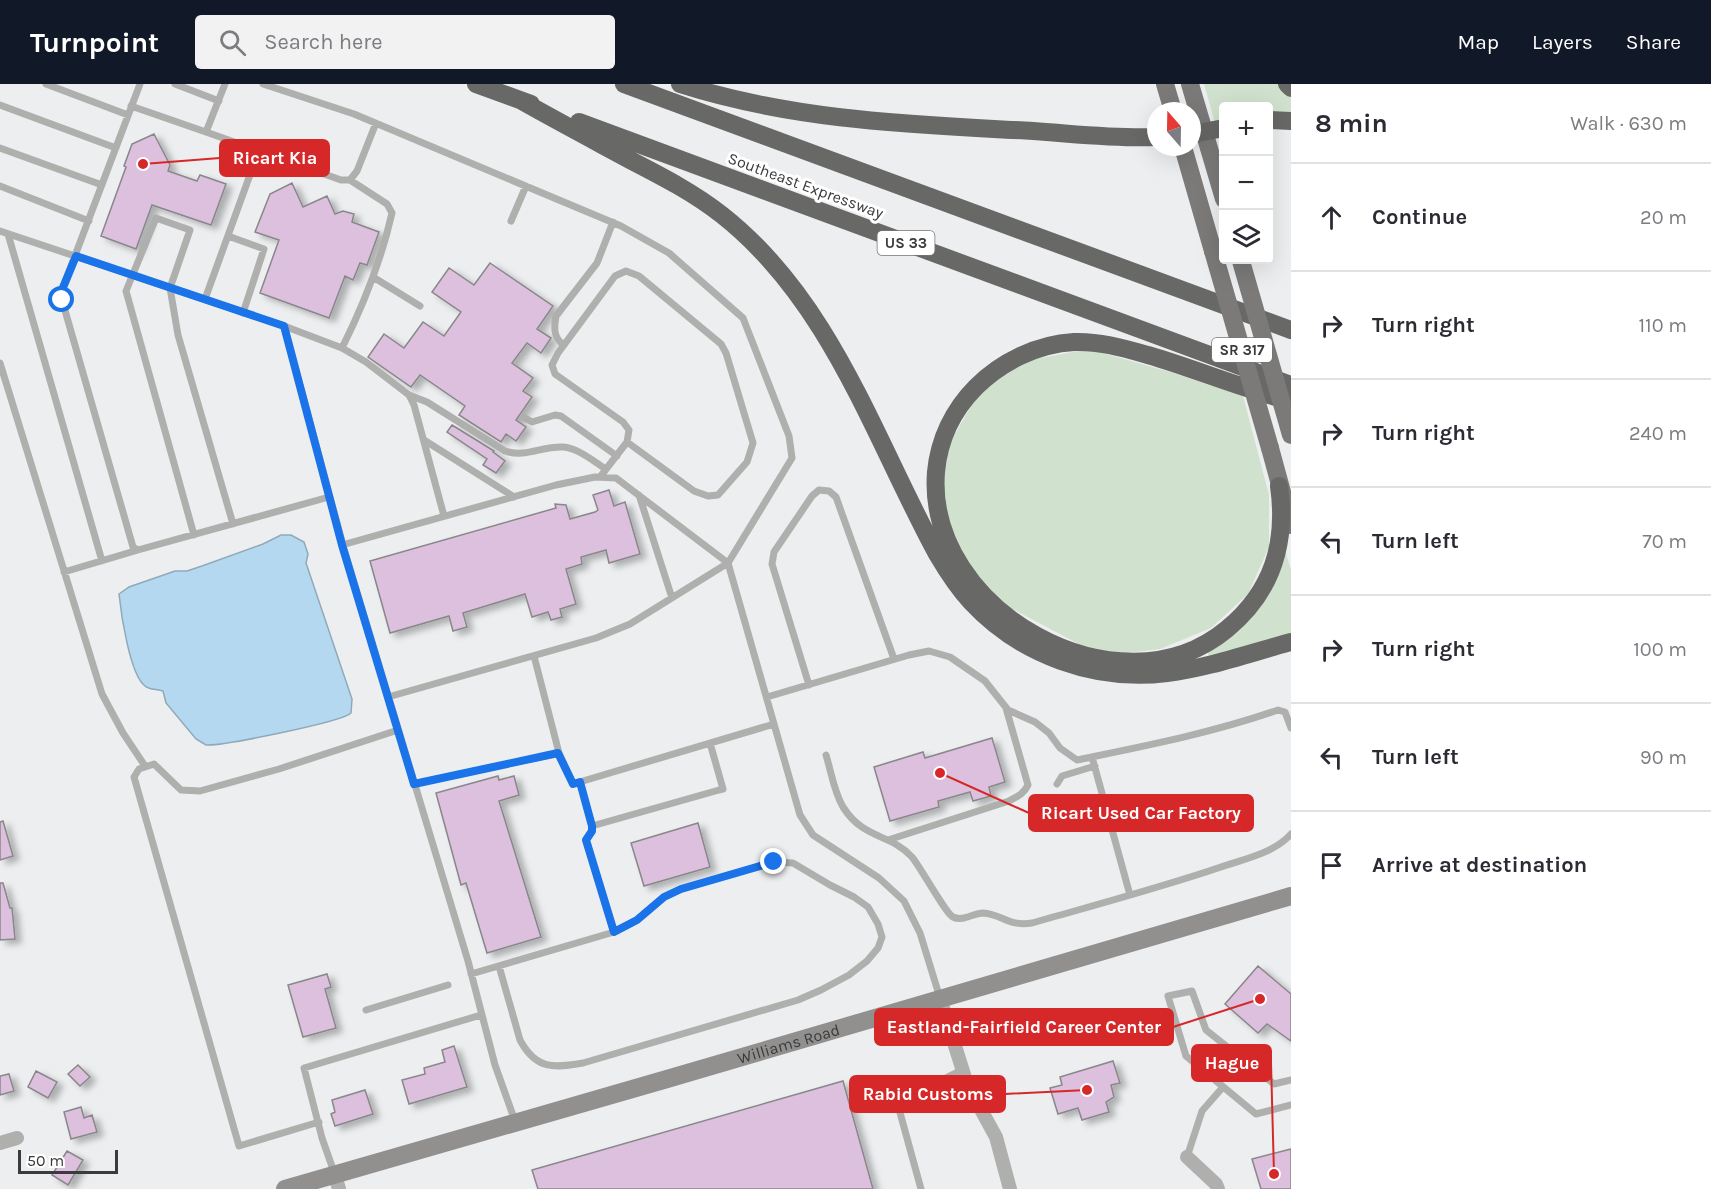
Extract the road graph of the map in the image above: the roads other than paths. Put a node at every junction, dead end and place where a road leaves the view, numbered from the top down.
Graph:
1 (46, 84) edge
2 (140, 84) edge
3 (175, 84) edge
4 (225, 84) edge
5 (263, 84) edge
6 (476, 84) edge
7 (624, 84) edge
8 (680, 84) edge
9 (1165, 84) edge
10 (1190, 84) edge
11 (1287, 84) edge
12 (1291, 88) edge
13 (520, 100) junction
14 (219, 101) junction
15 (1170, 102) edge
16 (1193, 102) edge
17 (0, 105) edge
18 (131, 106) junction
19 (128, 115) junction
20 (1273, 120) edge
21 (1291, 122) edge
22 (376, 123) junction
23 (1219, 129) edge
24 (206, 132) junction
25 (1201, 132) edge
26 (1147, 137) edge
27 (1201, 141) edge
28 (116, 147) junction
29 (0, 148) edge
30 (259, 150) junction
31 (1186, 156) edge
32 (350, 180) junction
33 (102, 185) junction
34 (0, 186) edge
35 (526, 186) junction
36 (1219, 186) edge
37 (89, 221) junction
38 (511, 221) dead end
39 (613, 222) junction
40 (4, 232) edge
41 (228, 236) junction
42 (76, 256) junction
43 (1242, 264) edge
44 (132, 275) junction
45 (373, 277) junction
46 (170, 288) junction
47 (205, 299) junction
48 (420, 306) dead end
49 (243, 313) junction
50 (284, 326) junction
51 (1291, 330) edge
52 (564, 345) junction
53 (342, 348) junction
54 (0, 363) edge
55 (1291, 385) edge
56 (409, 396) junction
57 (1291, 401) edge
58 (524, 417) dead end
59 (1291, 435) edge
60 (424, 440) junction
61 (627, 442) junction
62 (617, 456) junction
63 (606, 470) junction
64 (600, 477) junction
65 (1279, 486) junction
66 (639, 495) junction
67 (329, 497) junction
68 (514, 497) junction
69 (444, 516) junction
70 (233, 524) junction
71 (1291, 525) edge
72 (194, 535) junction
73 (342, 545) junction
74 (138, 550) junction
75 (102, 561) junction
76 (728, 563) junction
77 (64, 572) junction
78 (672, 598) junction
79 (1291, 642) edge
80 (534, 656) junction
81 (894, 659) junction
82 (809, 685) junction
83 (388, 697) junction
84 (766, 697) junction
85 (1006, 708) junction
86 (774, 724) junction
87 (1291, 728) edge
88 (398, 730) junction
89 (710, 743) junction
90 (558, 753) junction
91 (826, 754) dead end
92 (1092, 757) junction
93 (145, 766) junction
94 (1095, 766) junction
95 (580, 782) junction
96 (414, 784) junction
97 (1057, 784) dead end
98 (592, 826) junction
99 (1291, 834) edge
100 (888, 840) junction
101 (1130, 895) junction
102 (1291, 896) edge
103 (614, 932) junction
104 (499, 966) junction
105 (471, 974) junction
106 (448, 986) dead end
107 (940, 998) junction
108 (366, 1010) dead end
109 (481, 1015) junction
110 (962, 1070) junction
111 (1291, 1080) edge
112 (1223, 1087) junction
113 (1291, 1105) edge
114 (319, 1122) junction
115 (516, 1123) junction
116 (17, 1138) dead end
117 (0, 1143) edge
118 (1187, 1157) joint
119 (337, 1182) edge
120 (285, 1189) edge
121 (921, 1189) edge
122 (1010, 1189) edge
123 (1218, 1189) edge

1 - 19 lane
2 - 18 lane
3 - 14 lane
4 - 14 lane
5 - 22 lane
6 - 13 highway, Southeast Expressway / US 33
7 - 51 highway, Southeast Expressway
8 - 26 highway
9 - 15 main road
10 - 16 main road
11 - 12 highway
13 - 55 highway, Southeast Expressway / US 33
13 - 79 highway
14 - 24 lane
17 - 28 lane
18 - 19 lane
18 - 24 lane
19 - 28 lane
20 - 21 highway
22 - 32 lane
22 - 35 lane
23 - 25 highway
24 - 30 lane
27 - 36 main road
28 - 33 lane
29 - 33 lane
30 - 32 lane
30 - 41 lane
31 - 65 main road, SR 317, bridge
32 - 45 lane
33 - 37 lane
34 - 37 lane
35 - 38 lane
35 - 39 lane
37 - 42 lane
39 - 52 lane
39 - 76 lane
40 - 42 lane
40 - 75 lane
41 - 47 lane
41 - 49 lane
42 - 44 lane
42 - 74 lane
43 - 59 main road, SR 317, bridge
44 - 46 lane
44 - 46 lane
44 - 72 lane
45 - 48 lane
45 - 53 lane
46 - 47 lane
46 - 70 lane
47 - 49 lane
49 - 50 lane
50 - 53 lane
50 - 67 lane
52 - 61 lane
52 - 61 lane
53 - 56 lane
54 - 77 lane
56 - 60 lane
56 - 63 lane
57 - 65 highway
58 - 62 lane
60 - 68 lane
60 - 69 lane
61 - 62 lane
62 - 63 lane
63 - 64 lane
64 - 66 lane
64 - 68 lane
65 - 71 main road, SR 317
66 - 76 lane
66 - 78 lane
67 - 70 lane
67 - 73 lane
68 - 69 lane
69 - 73 lane
70 - 72 lane
72 - 74 lane
73 - 83 lane
74 - 75 lane
75 - 77 lane
76 - 78 lane
76 - 84 lane
77 - 93 lane
78 - 80 lane
80 - 83 lane
80 - 90 lane
81 - 82 lane
81 - 82 lane
81 - 85 lane
82 - 84 lane
83 - 88 lane
84 - 86 lane
85 - 92 lane
85 - 100 lane
86 - 89 lane
86 - 107 lane
87 - 92 lane
88 - 93 lane
88 - 96 lane
89 - 95 lane
89 - 98 lane
90 - 95 lane
90 - 96 lane
91 - 100 lane
92 - 94 lane
93 - 114 lane
94 - 97 lane
94 - 101 lane
95 - 98 lane
96 - 105 lane
98 - 103 lane
99 - 101 lane
100 - 101 lane
102 - 107 main road, Williams Road
103 - 104 lane
103 - 104 lane
104 - 105 lane
105 - 109 lane
106 - 108 lane
107 - 110 street
107 - 115 main road, Williams Road
109 - 114 lane
109 - 115 lane
110 - 121 lane
110 - 122 street
111 - 112 lane
112 - 113 lane
112 - 118 lane
114 - 119 lane
115 - 119 main road, Williams Road
116 - 117 street
118 - 123 street
119 - 120 main road, Williams Road

